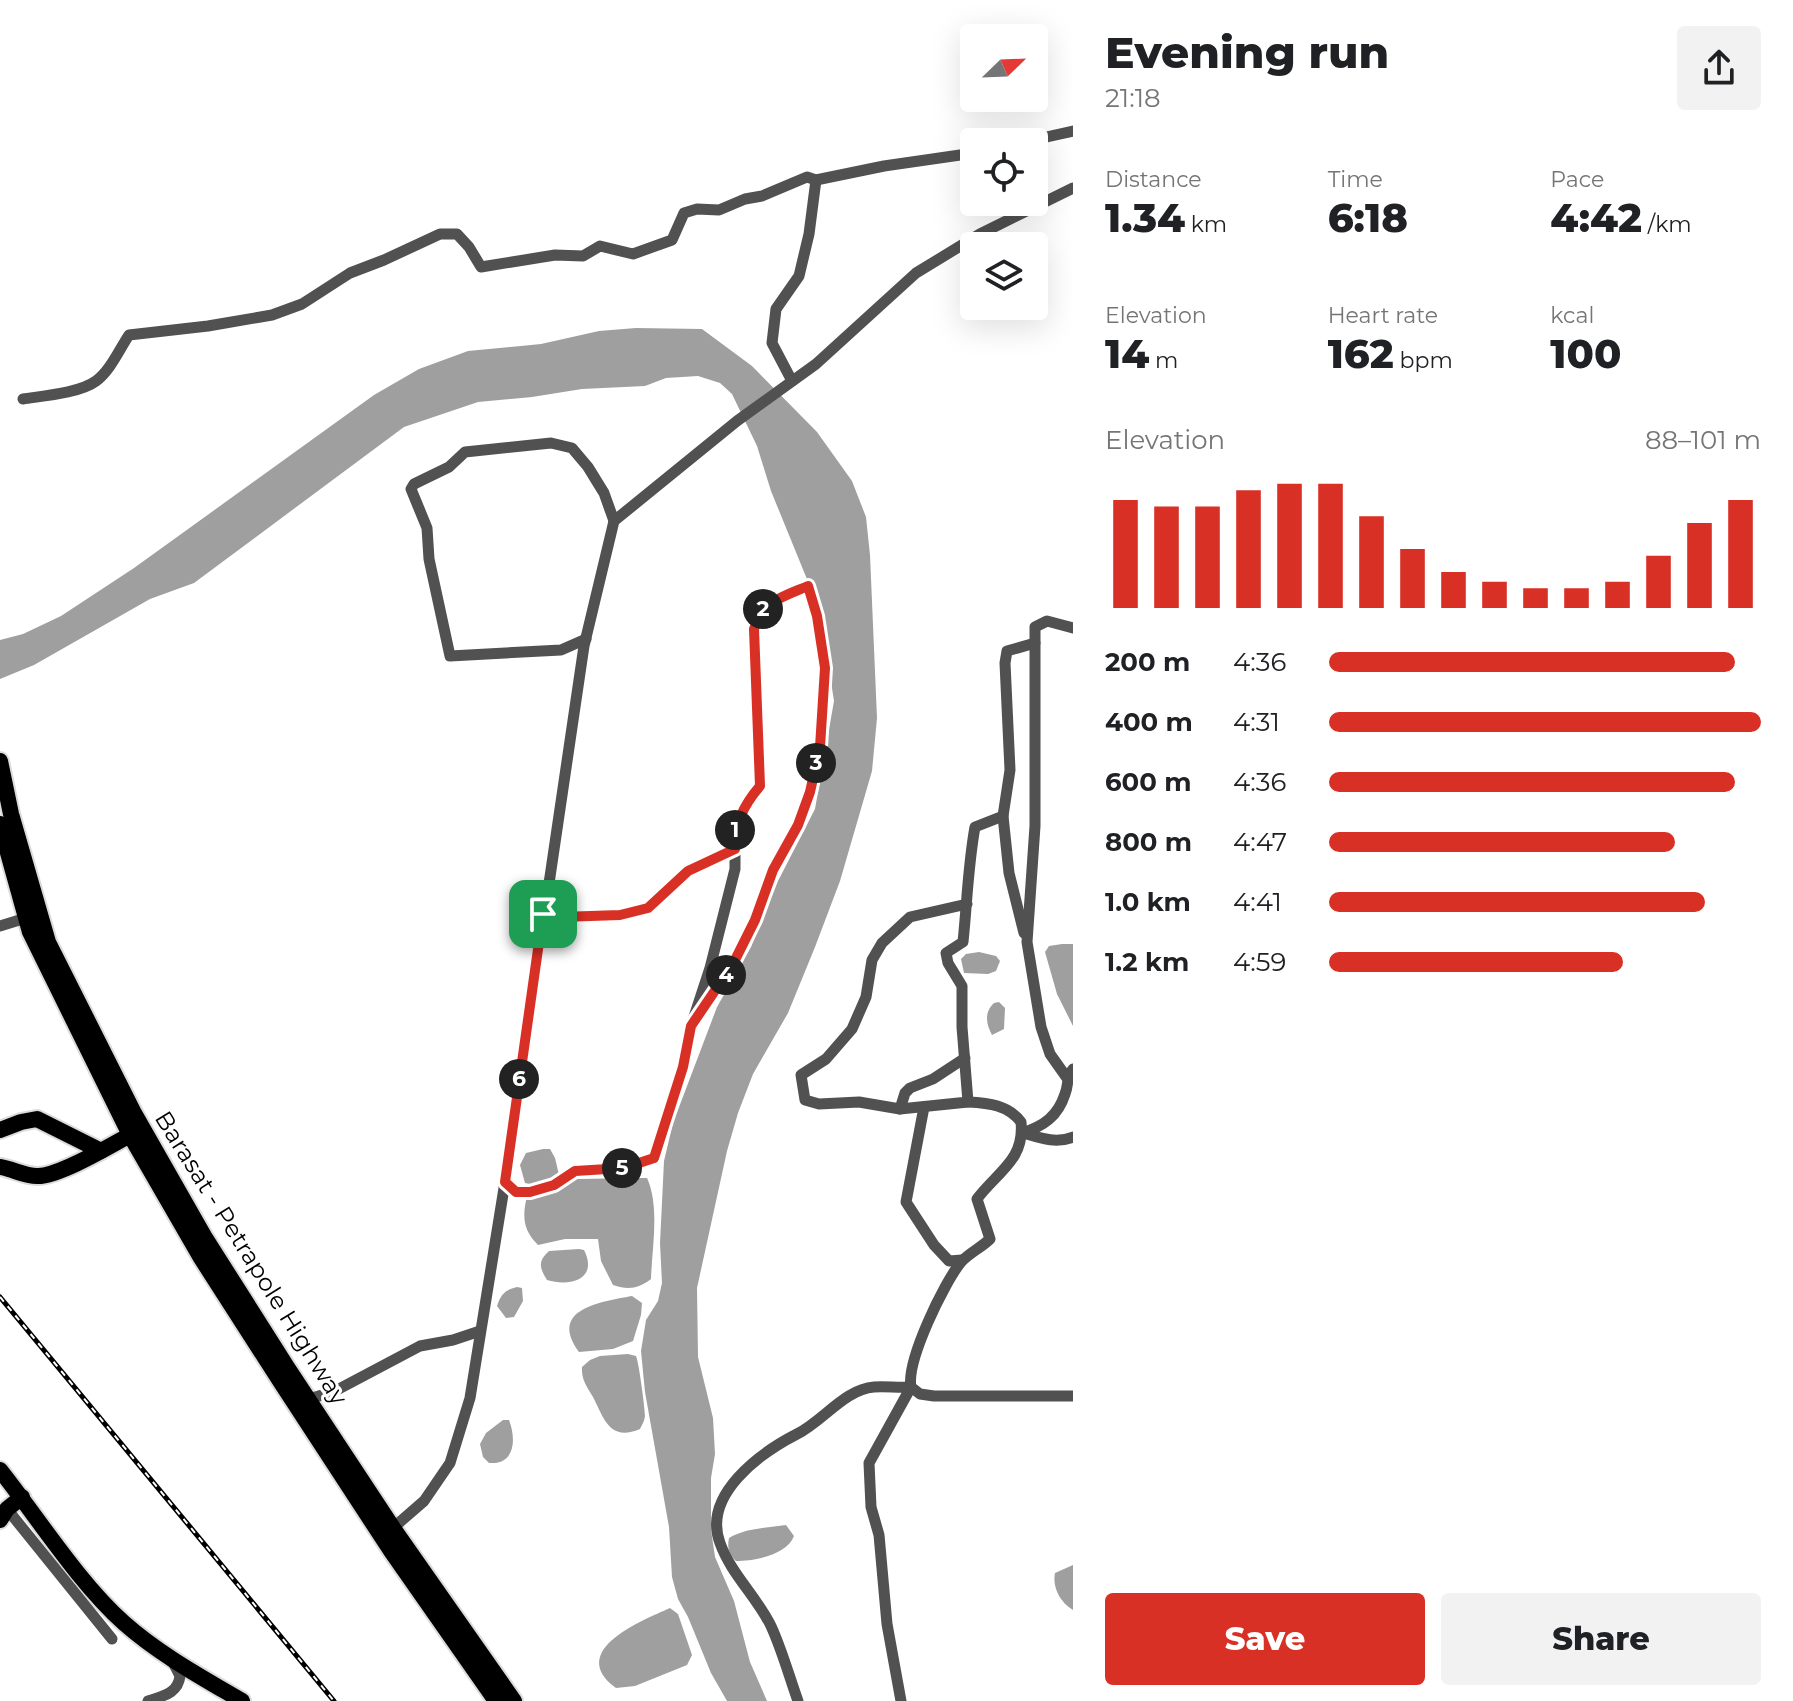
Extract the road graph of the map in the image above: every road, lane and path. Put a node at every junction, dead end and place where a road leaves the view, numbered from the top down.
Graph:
1 (1073, 131) edge
2 (1048, 137) edge
3 (960, 155) edge
4 (816, 180) junction
5 (1073, 188) edge
6 (790, 382) junction
7 (23, 399) dead end
8 (614, 521) junction
9 (1073, 628) edge
10 (586, 639) junction
11 (1035, 643) junction
12 (0, 761) edge
13 (1003, 816) junction
14 (0, 824) edge
15 (735, 849) junction
16 (967, 904) junction
17 (543, 914) junction
18 (26, 918) junction
19 (0, 926) edge
20 (1027, 942) junction
21 (691, 1026) junction
22 (965, 1058) junction
23 (1070, 1073) edge
24 (968, 1102) junction
25 (924, 1107) junction
26 (900, 1109) junction
27 (0, 1130) edge
28 (1022, 1133) junction
29 (130, 1135) junction
30 (1073, 1137) edge
31 (101, 1151) junction
32 (0, 1167) edge
33 (505, 1182) junction
34 (962, 1260) junction
35 (480, 1331) junction
36 (911, 1387) junction
37 (1073, 1396) edge
38 (309, 1399) junction
39 (0, 1470) edge
40 (22, 1497) junction
41 (2, 1510) edge
42 (393, 1528) junction
43 (100, 1599) junction
44 (86, 1610) junction
45 (112, 1639) dead end
46 (170, 1658) junction
47 (148, 1701) edge
48 (242, 1701) edge
49 (496, 1701) edge
50 (514, 1701) edge
51 (798, 1701) edge
52 (901, 1701) edge

1 - 2 street
3 - 4 street
4 - 6 street
4 - 7 street
5 - 6 street
6 - 8 street
8 - 10 street
8 - 10 street
9 - 11 street
10 - 17 street
11 - 13 street
11 - 20 street
12 - 38 highway, Barasat - Petrapole Highway
13 - 16 street
13 - 20 street
14 - 18 highway, Barasat - Petrapole Highway
15 - 17 street
15 - 21 street
15 - 21 street
16 - 22 street
16 - 26 street
17 - 33 street
18 - 19 street
18 - 29 highway, Barasat - Petrapole Highway
20 - 23 street
21 - 33 street
22 - 24 street
22 - 26 street
23 - 28 street
24 - 25 street
24 - 28 street
25 - 26 street
25 - 34 street
27 - 31 highway
28 - 30 street
28 - 34 street
29 - 31 highway
29 - 49 highway, Barasat - Petrapole Highway
31 - 32 highway
33 - 35 street
34 - 36 street
35 - 38 street
35 - 42 street
36 - 37 street
36 - 51 street
36 - 52 street
38 - 42 highway, Barasat - Petrapole Highway
39 - 40 highway
40 - 41 highway
40 - 43 highway
41 - 44 street
42 - 50 highway, Barasat - Petrapole Highway
43 - 44 street
43 - 46 highway
44 - 45 street
46 - 47 street
46 - 48 highway

